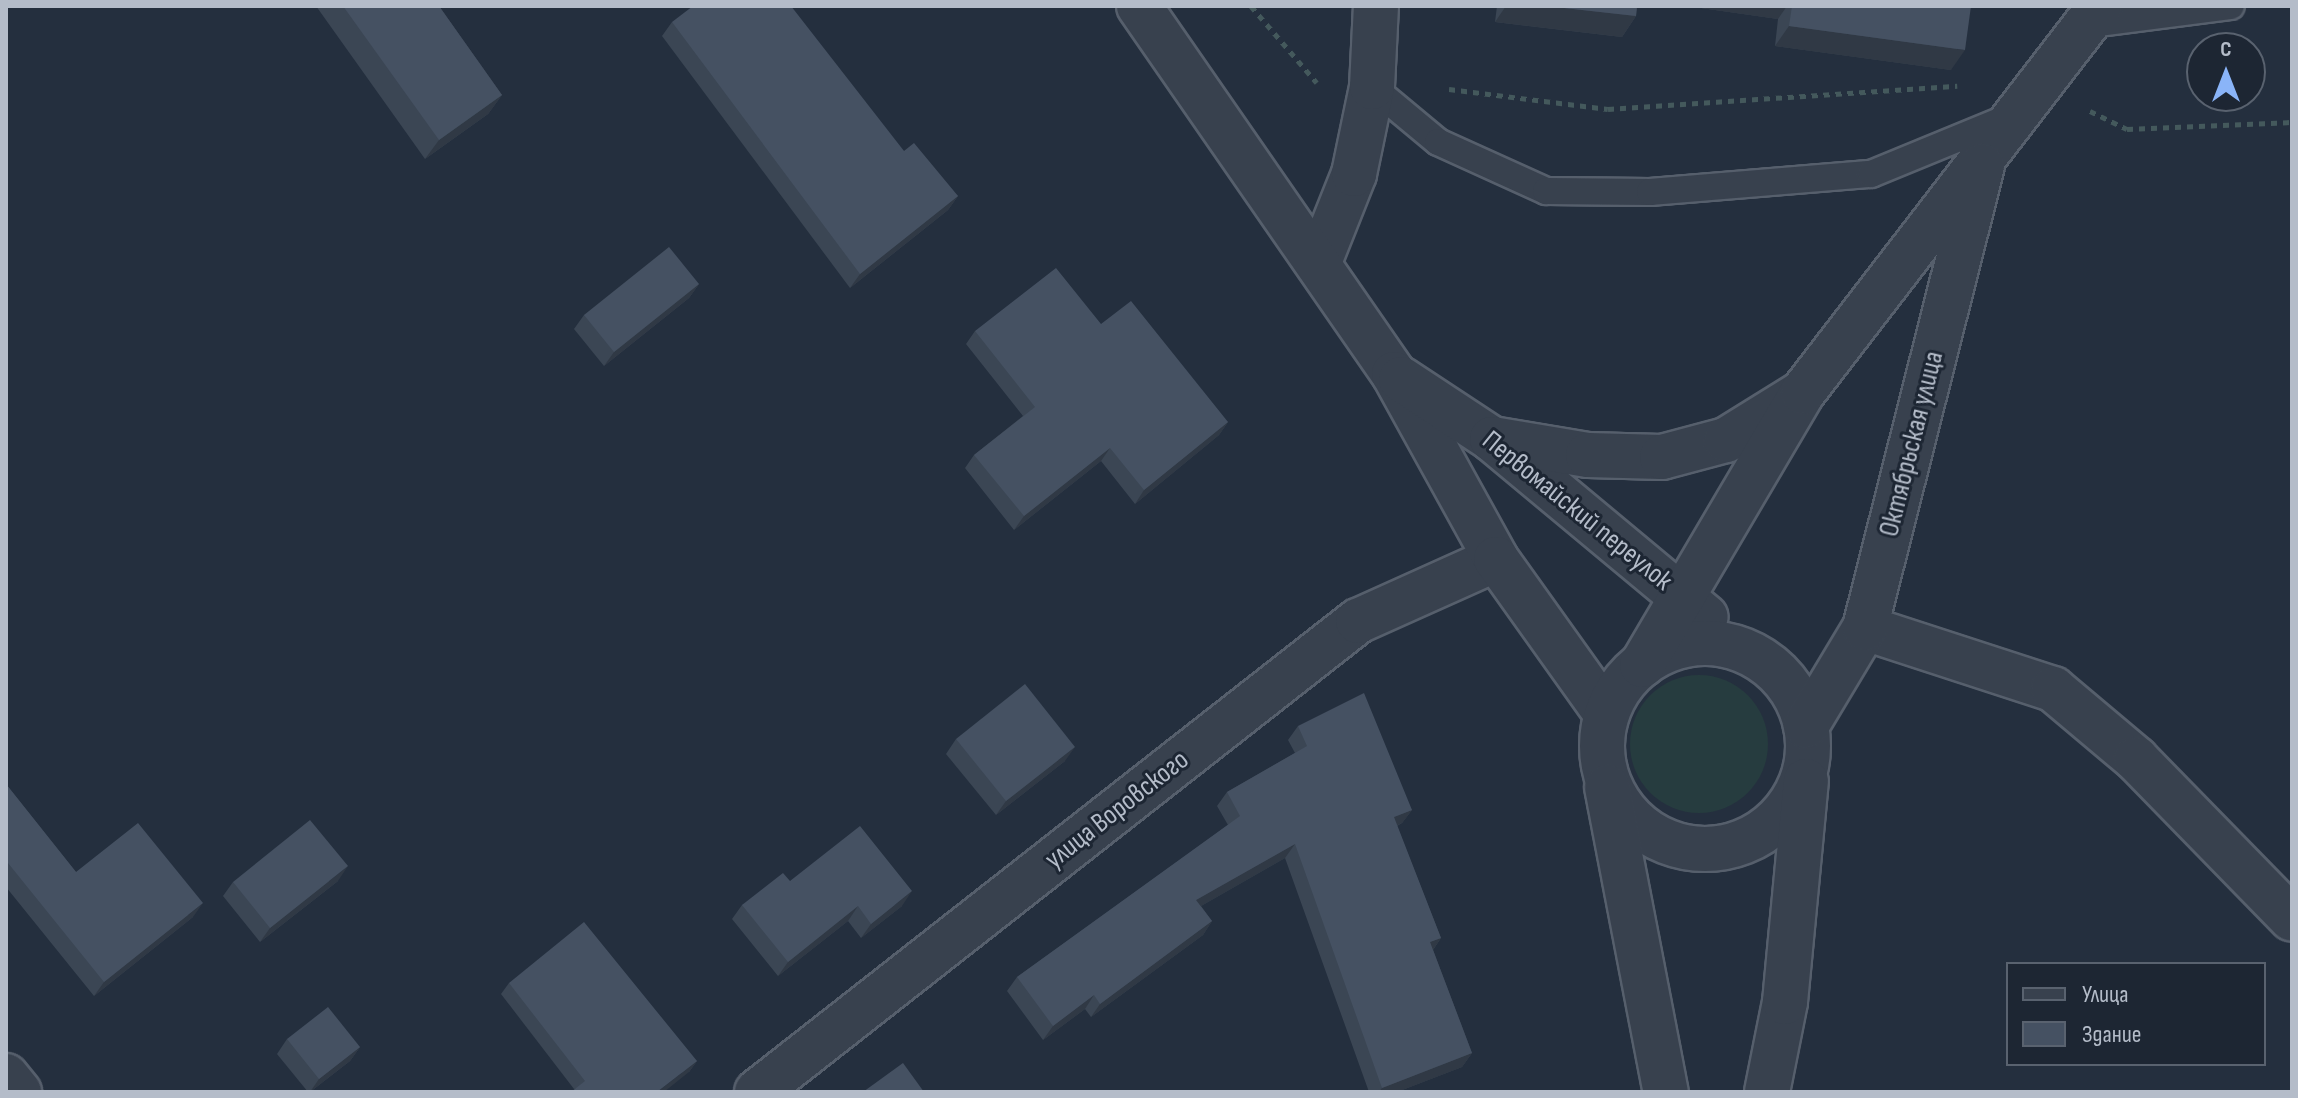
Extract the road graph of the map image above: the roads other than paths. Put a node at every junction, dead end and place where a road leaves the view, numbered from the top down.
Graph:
1 (1139, 6) edge
2 (1376, 6) edge
3 (2231, 6) edge
4 (2092, 16) edge
5 (1372, 87) junction
6 (2025, 100) junction
7 (1986, 148) junction
8 (1319, 262) junction
9 (1394, 374) junction
10 (1803, 392) junction
11 (1492, 439) junction
12 (1496, 559) junction
13 (1683, 598) junction
14 (1865, 628) junction
15 (1754, 656) junction
16 (1642, 665) junction
17 (1606, 713) junction
18 (1807, 743) junction
19 (1606, 781) junction
20 (2292, 919) edge
21 (6, 1076) edge
22 (19, 1092) edge
23 (757, 1092) edge
24 (1666, 1092) edge
25 (1767, 1092) edge

1 - 8 street, Первомайский переулок
2 - 5 street
3 - 4 lane
4 - 6 street, Октябрьская улица
5 - 6 lane
5 - 8 street
6 - 7 street, Октябрьская улица
7 - 10 street, Октябрьская улица
7 - 14 street, Октябрьская улица
8 - 9 street, Первомайский переулок
9 - 11 street, Первомайский переулок
9 - 12 street, Первомайский переулок
10 - 11 street, Октябрьская улица
10 - 13 street, Октябрьская улица
11 - 13 street, Первомайский переулок
12 - 17 street, Первомайский переулок
12 - 23 street, улица Воровского
13 - 15 street, Первомайский переулок
13 - 16 street, Октябрьская улица
14 - 18 street, Октябрьская улица
14 - 20 street
15 - 16 street
15 - 18 street
16 - 17 street
17 - 19 street
18 - 19 street
18 - 25 street
19 - 24 street
21 - 22 street

